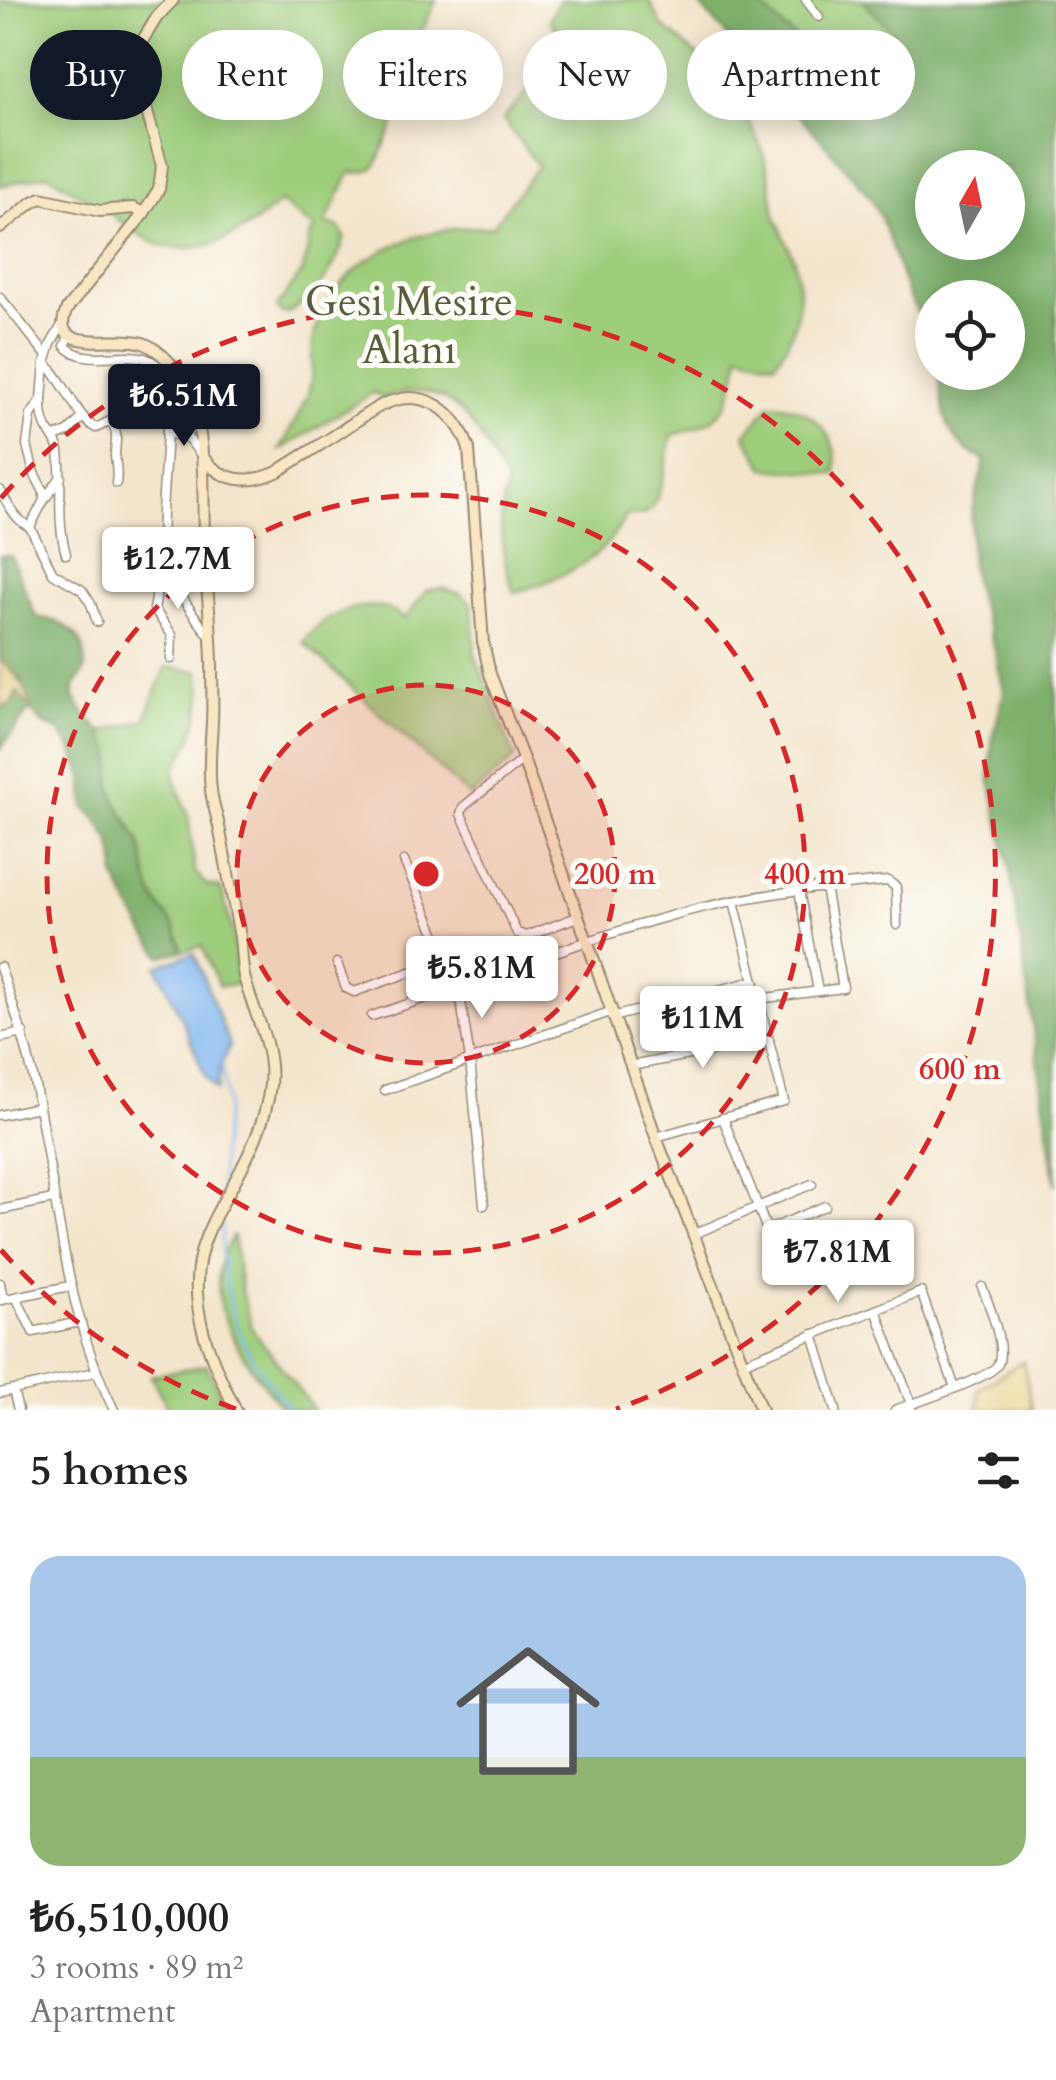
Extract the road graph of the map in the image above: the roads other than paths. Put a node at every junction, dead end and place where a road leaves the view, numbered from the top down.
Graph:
1 (173, 0) edge
2 (806, 0) edge
3 (819, 18) dead end
4 (144, 213) junction
5 (0, 228) edge
6 (0, 298) edge
7 (62, 325) junction
8 (70, 337) junction
9 (46, 360) junction
10 (42, 399) junction
11 (167, 407) junction
12 (84, 418) junction
13 (112, 420) junction
14 (166, 433) junction
15 (54, 438) junction
16 (201, 455) junction
17 (62, 477) junction
18 (116, 483) dead end
19 (0, 490) edge
20 (44, 500) junction
21 (30, 526) junction
22 (66, 554) dead end
23 (164, 555) junction
24 (97, 622) dead end
25 (210, 636) junction
26 (171, 659) dead end
27 (523, 759) junction
28 (404, 862) dead end
29 (826, 887) junction
30 (800, 890) junction
31 (734, 900) junction
32 (577, 917) junction
33 (897, 925) dead end
34 (587, 942) junction
35 (447, 959) junction
36 (337, 962) dead end
37 (0, 967) edge
38 (754, 980) junction
39 (459, 988) junction
40 (818, 992) junction
41 (758, 999) junction
42 (611, 1014) junction
43 (372, 1016) dead end
44 (24, 1033) junction
45 (0, 1038) edge
46 (769, 1040) junction
47 (470, 1060) junction
48 (630, 1066) junction
49 (385, 1090) dead end
50 (40, 1107) junction
51 (0, 1116) edge
52 (723, 1118) junction
53 (656, 1137) junction
54 (812, 1184) dead end
55 (53, 1200) junction
56 (484, 1205) dead end
57 (825, 1206) dead end
58 (757, 1207) junction
59 (0, 1210) edge
60 (768, 1230) junction
61 (694, 1234) junction
62 (778, 1261) dead end
63 (0, 1283) edge
64 (70, 1286) junction
65 (982, 1287) dead end
66 (16, 1297) junction
67 (2, 1300) edge
68 (876, 1310) junction
69 (80, 1322) junction
70 (813, 1334) junction
71 (742, 1363) junction
72 (95, 1372) junction
73 (956, 1388) junction
74 (12, 1390) junction
75 (0, 1394) edge
76 (911, 1407) edge
77 (18, 1410) edge
78 (114, 1410) edge
79 (236, 1410) edge
80 (761, 1410) edge
81 (836, 1410) edge
82 (895, 1410) edge

1 - 4 street
2 - 3 street
4 - 5 street
4 - 7 street
6 - 9 street
7 - 8 street
7 - 9 street
8 - 11 street
8 - 16 street
9 - 10 street
9 - 12 street
10 - 15 street
10 - 20 street
11 - 13 street
11 - 14 street
12 - 13 street
12 - 15 street
13 - 18 street
14 - 16 street
14 - 23 street
15 - 17 street
16 - 25 street
16 - 27 street
17 - 20 street
17 - 22 street
19 - 21 street
20 - 21 street
21 - 24 street
23 - 25 street
23 - 26 street
25 - 79 street
27 - 32 street
27 - 32 street
28 - 35 street
29 - 30 street
29 - 33 street
29 - 40 street
30 - 31 street
30 - 40 street
31 - 34 street
31 - 38 street
32 - 34 street
34 - 39 street
34 - 42 street
35 - 36 street
35 - 39 street
37 - 44 street
38 - 41 street
38 - 42 street
39 - 43 street
39 - 47 street
40 - 41 street
41 - 46 street
42 - 47 street
42 - 48 street
44 - 45 street
44 - 50 street
46 - 48 street
46 - 52 street
47 - 49 street
47 - 56 street
48 - 53 street
50 - 51 street
50 - 55 street
52 - 53 street
52 - 58 street
53 - 61 street
54 - 58 street
55 - 59 street
55 - 64 street
57 - 60 street
58 - 60 street
58 - 61 street
60 - 62 street
61 - 71 street
63 - 67 street
64 - 66 street
64 - 69 street
65 - 73 street
66 - 67 street
66 - 69 street
68 - 70 street
68 - 73 street
68 - 76 street
69 - 72 street
70 - 71 street
70 - 81 street
71 - 80 street
72 - 74 street
72 - 78 street
73 - 76 street
74 - 75 street
74 - 77 street
76 - 82 street

